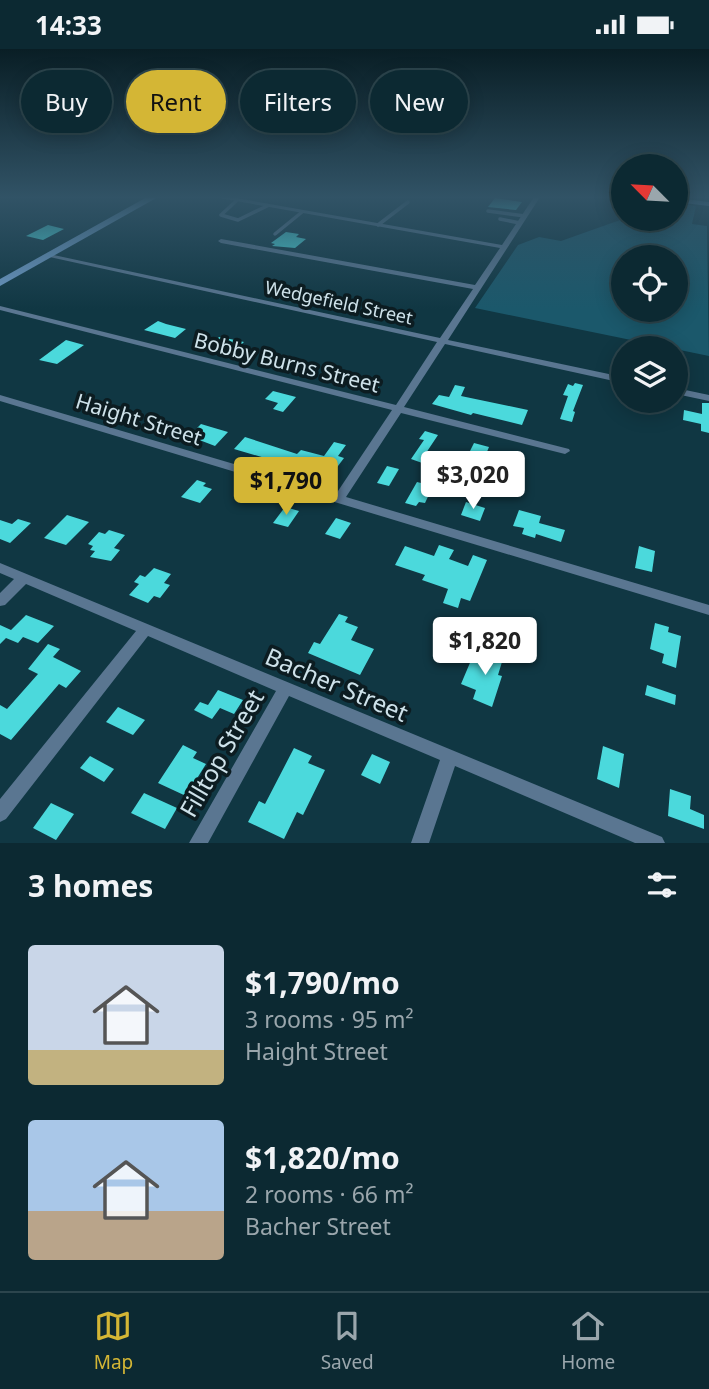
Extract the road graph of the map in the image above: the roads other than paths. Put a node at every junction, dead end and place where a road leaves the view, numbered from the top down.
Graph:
1 (88, 234) edge
2 (429, 234) edge
3 (513, 234) edge
4 (221, 241) dead end
5 (504, 247) junction
6 (49, 256) junction
7 (0, 283) edge
8 (478, 288) junction
9 (0, 308) edge
10 (444, 341) junction
11 (611, 377) edge
12 (688, 394) edge
13 (0, 398) edge
14 (709, 398) edge
15 (398, 408) junction
16 (565, 451) dead end
17 (339, 499) junction
18 (0, 568) edge
19 (24, 578) junction
20 (0, 601) edge
21 (709, 610) edge
22 (146, 629) junction
23 (286, 688) junction
24 (450, 756) junction
25 (0, 813) edge
26 (649, 842) edge
27 (198, 843) edge
28 (420, 843) edge

1 - 6 street
2 - 5 street
3 - 5 street
4 - 8 street
5 - 8 street
6 - 7 street
6 - 10 street, Wedgefield Street
8 - 10 street
9 - 15 street, Bobby Burns Street
10 - 11 street, Wedgefield Street
10 - 15 street
12 - 14 street
13 - 17 street, Haight Street
15 - 16 street, Bobby Burns Street
15 - 17 street
17 - 21 street, Haight Street
18 - 19 street, Bacher Street
19 - 20 street
19 - 22 street, Bacher Street
22 - 23 street, Bacher Street
22 - 25 street
23 - 24 street, Bacher Street
23 - 27 street, Filltop Street
24 - 26 street, Bacher Street
24 - 28 street

